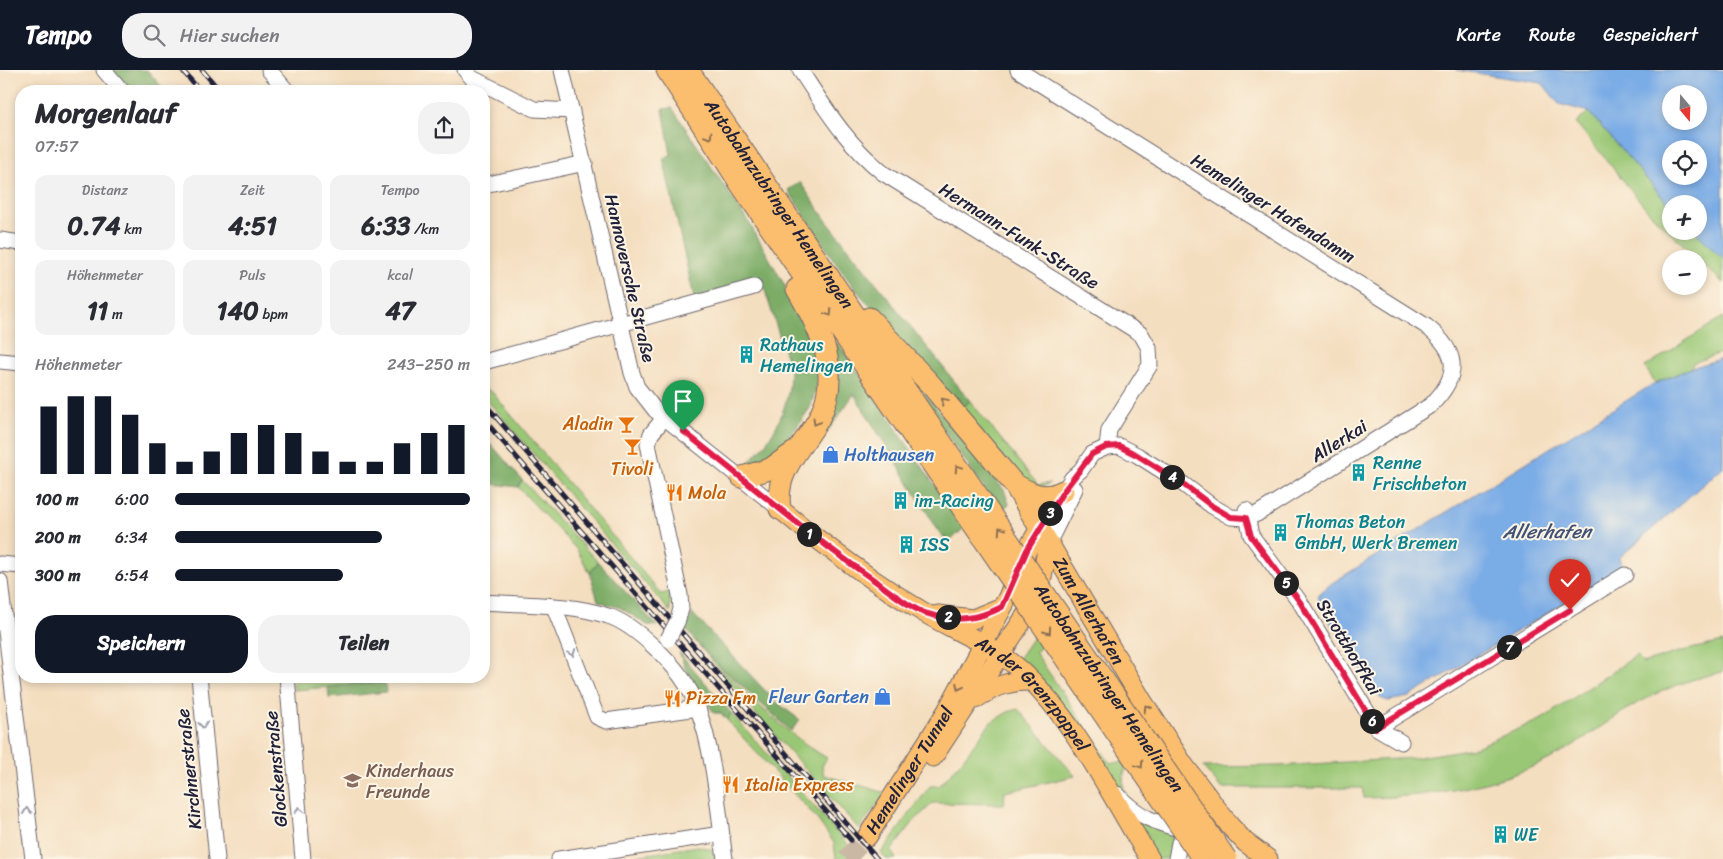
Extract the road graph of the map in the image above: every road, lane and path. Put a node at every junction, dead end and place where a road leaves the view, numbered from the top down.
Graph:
1 (104, 70) edge
2 (269, 70) edge
3 (465, 70) edge
4 (562, 70) edge
5 (667, 70) edge
6 (688, 70) edge
7 (800, 70) edge
8 (1018, 70) edge
9 (117, 85) edge
10 (282, 85) edge
11 (486, 85) edge
12 (490, 87) edge
13 (572, 111) junction
14 (585, 163) junction
15 (490, 185) edge
16 (742, 186) junction
17 (0, 240) edge
18 (15, 242) edge
19 (812, 255) junction
20 (754, 287) dead end
21 (621, 325) junction
22 (490, 360) edge
23 (0, 361) edge
24 (15, 362) edge
25 (1431, 405) joint
26 (665, 417) junction
27 (1106, 447) junction
28 (796, 452) junction
29 (1081, 470) junction
30 (742, 478) junction
31 (1014, 484) junction
32 (1063, 492) junction
33 (780, 509) junction
34 (978, 514) junction
35 (1246, 514) junction
36 (1044, 536) junction
37 (0, 564) edge
38 (15, 565) edge
39 (1625, 575) dead end
40 (0, 580) edge
41 (490, 602) edge
42 (554, 607) junction
43 (1002, 607) junction
44 (924, 613) junction
45 (662, 644) junction
46 (982, 644) junction
47 (1002, 654) junction
48 (1032, 681) junction
49 (200, 683) edge
50 (288, 683) edge
51 (969, 702) junction
52 (698, 708) junction
53 (1376, 728) junction
54 (1401, 742) dead end
55 (1183, 764) junction
56 (1099, 772) junction
57 (1187, 831) junction
58 (721, 834) junction
59 (33, 859) edge
60 (216, 859) edge
61 (303, 859) edge
62 (559, 859) edge
63 (725, 859) edge
64 (1150, 859) edge
65 (1176, 859) edge
66 (1204, 859) edge
67 (1226, 859) edge
68 (1268, 859) edge

1 - 9 street
2 - 10 street
3 - 11 street
4 - 13 street, Hannoversche Straße
5 -> 16 highway, Autobahnzubringer Hemelingen
6 - 19 highway, Autobahnzubringer Hemelingen
7 - 27 street, Hermann-Funk-Straße
8 - 25 street, Hemelinger Hafendamm
12 - 13 street
13 - 14 street, Hannoversche Straße
14 - 15 street
14 - 21 street, Hannoversche Straße
16 -> 28 highway
16 -> 34 highway, Autobahnzubringer Hemelingen
17 - 18 street
31 -> 19 highway
34 -> 19 highway, Autobahnzubringer Hemelingen
20 - 21 street
21 - 22 street
21 - 26 street, Hannoversche Straße
23 - 24 street
25 - 35 street, Allerkai
26 - 30 street, An der Grenzpappel
26 - 45 street, bridge
27 - 29 street, Zum Allerhafen
27 - 35 street
28 - 30 highway
28 - 33 highway
29 - 32 street, Zum Allerhafen
29 - 36 street, Zum Allerhafen
30 - 33 street, An der Grenzpappel
31 - 32 highway
31 - 36 highway
32 - 36 street, Zum Allerhafen
33 - 44 main road, An der Grenzpappel
34 -> 66 highway, Autobahnzubringer Hemelingen, bridge
67 -> 34 highway, Autobahnzubringer Hemelingen, bridge
35 - 53 street, Strotthoffkai
36 - 43 main road, Hemelinger Tunnel
36 - 47 main road, Hemelinger Tunnel
55 -> 36 main road, Zum Allerhafen
37 - 38 street
39 - 53 street
59 -> 40 street
41 - 42 street
42 - 45 street
42 -> 52 street
43 - 44 main road
43 - 46 main road, Hemelinger Tunnel
44 - 46 main road, An der Grenzpappel
45 - 52 street
46 - 47 main road, An der Grenzpappel
46 -> 51 main road, Hemelinger Tunnel
47 - 48 main road, An der Grenzpappel
47 - 51 main road, Hemelinger Tunnel
48 - 51 main road
48 - 56 main road, An der Grenzpappel
49 -> 60 street, Kirchnerstraße
61 -> 50 street, Glockenstraße
52 - 58 street
53 - 54 street, Strotthoffkai
55 - 57 street
55 - 68 main road, Zum Allerhafen
56 - 57 street, An der Grenzpappel
56 - 64 main road, An der Grenzpappel
57 - 65 street
58 - 62 street
58 - 63 street

